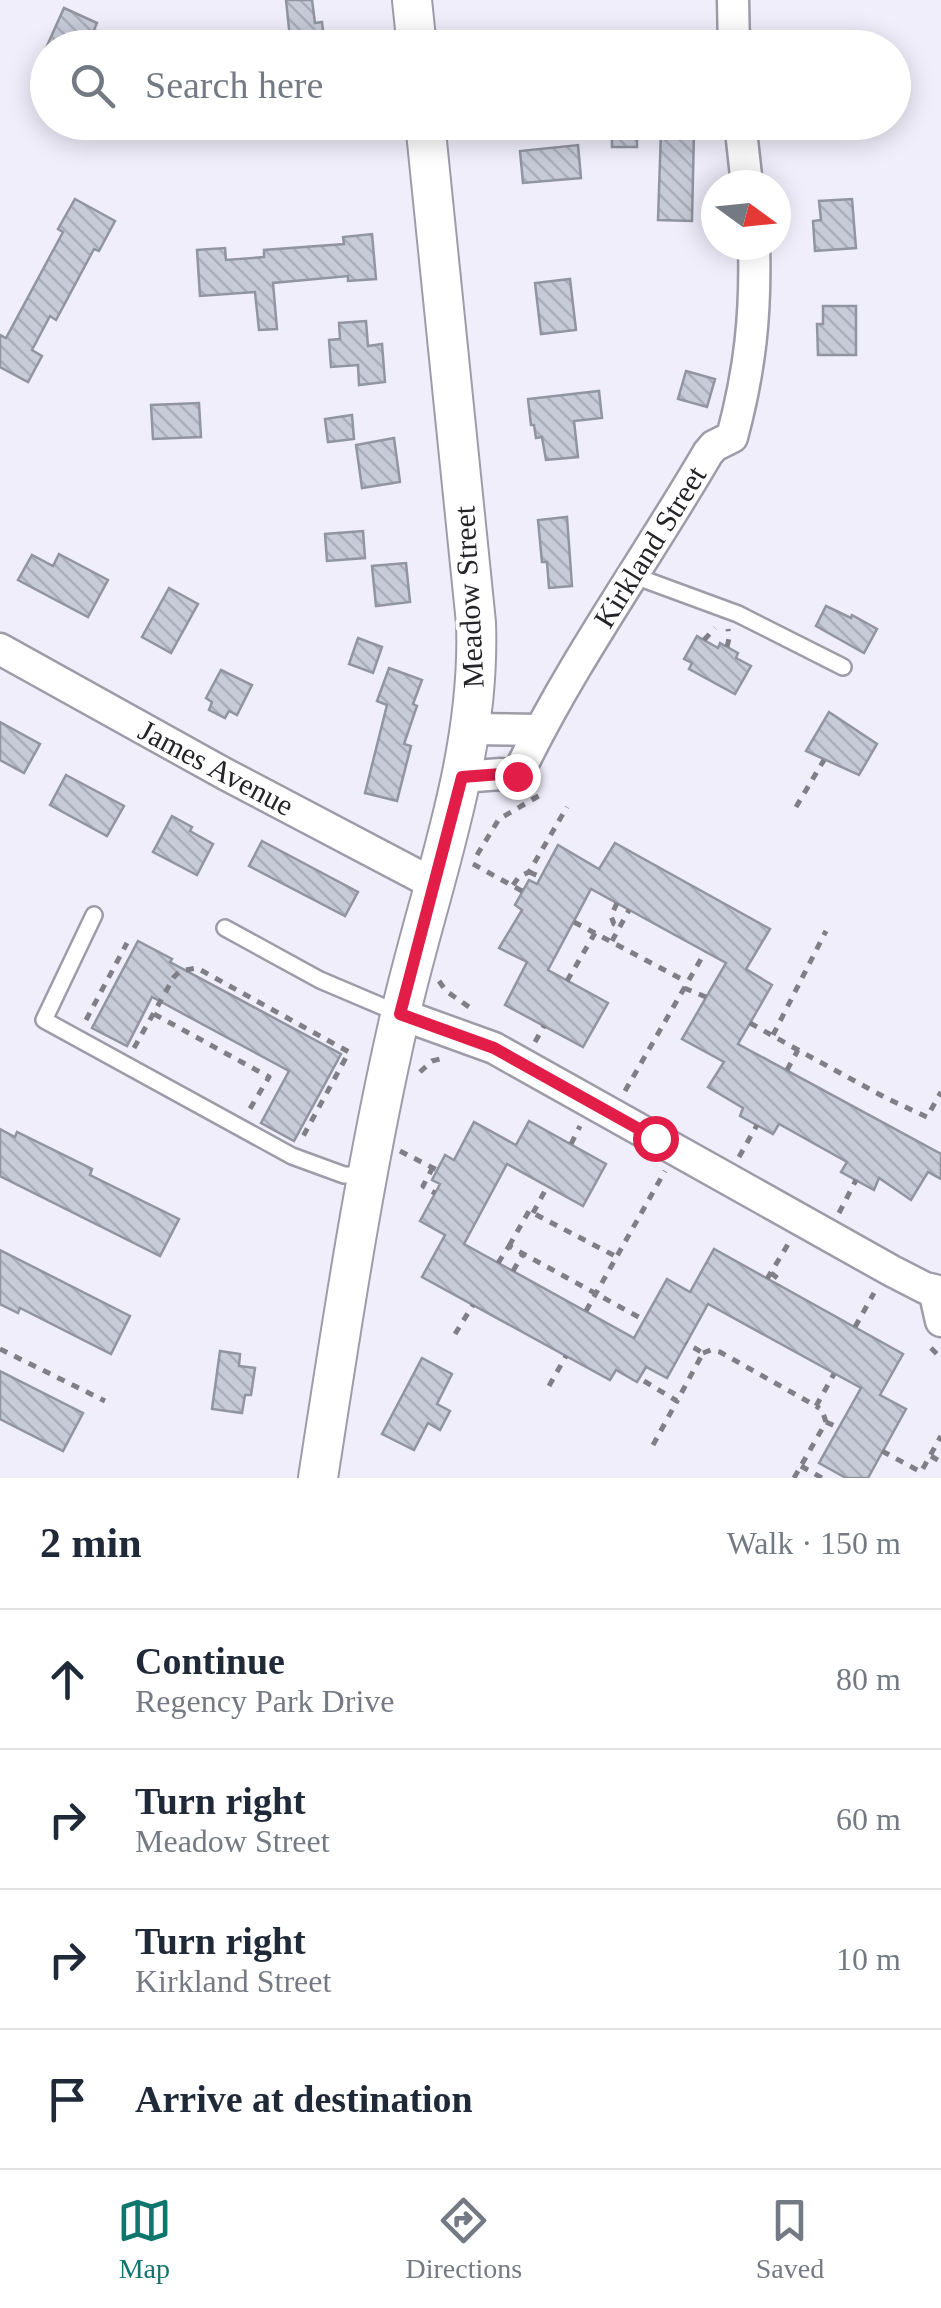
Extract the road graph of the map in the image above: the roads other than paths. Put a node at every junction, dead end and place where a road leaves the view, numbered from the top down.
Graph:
1 (412, 0) edge
2 (732, 0) edge
3 (415, 30) edge
4 (733, 30) edge
5 (427, 140) edge
6 (742, 140) edge
7 (745, 170) edge
8 (754, 260) edge
9 (632, 575) junction
10 (0, 649) edge
11 (843, 667) dead end
12 (471, 729) junction
13 (539, 730) junction
14 (462, 777) junction
15 (434, 884) junction
16 (94, 915) dead end
17 (224, 928) dead end
18 (400, 1014) junction
19 (381, 1171) junction
20 (935, 1333) edge
21 (322, 1476) edge

1 - 3 street
2 - 4 street
5 - 12 street, Meadow Street
6 - 7 street
8 - 9 street, Kirkland Street
9 - 11 lane
9 - 13 street, Kirkland Street
10 - 15 street, James Avenue
12 - 13 street
12 - 14 street, Meadow Street
13 - 14 street, Kirkland Street
14 - 15 street, Meadow Street
15 - 18 street, Meadow Street
16 - 19 lane
17 - 18 lane
18 - 19 street, Meadow Street
18 - 20 street
19 - 21 street, Meadow Street

